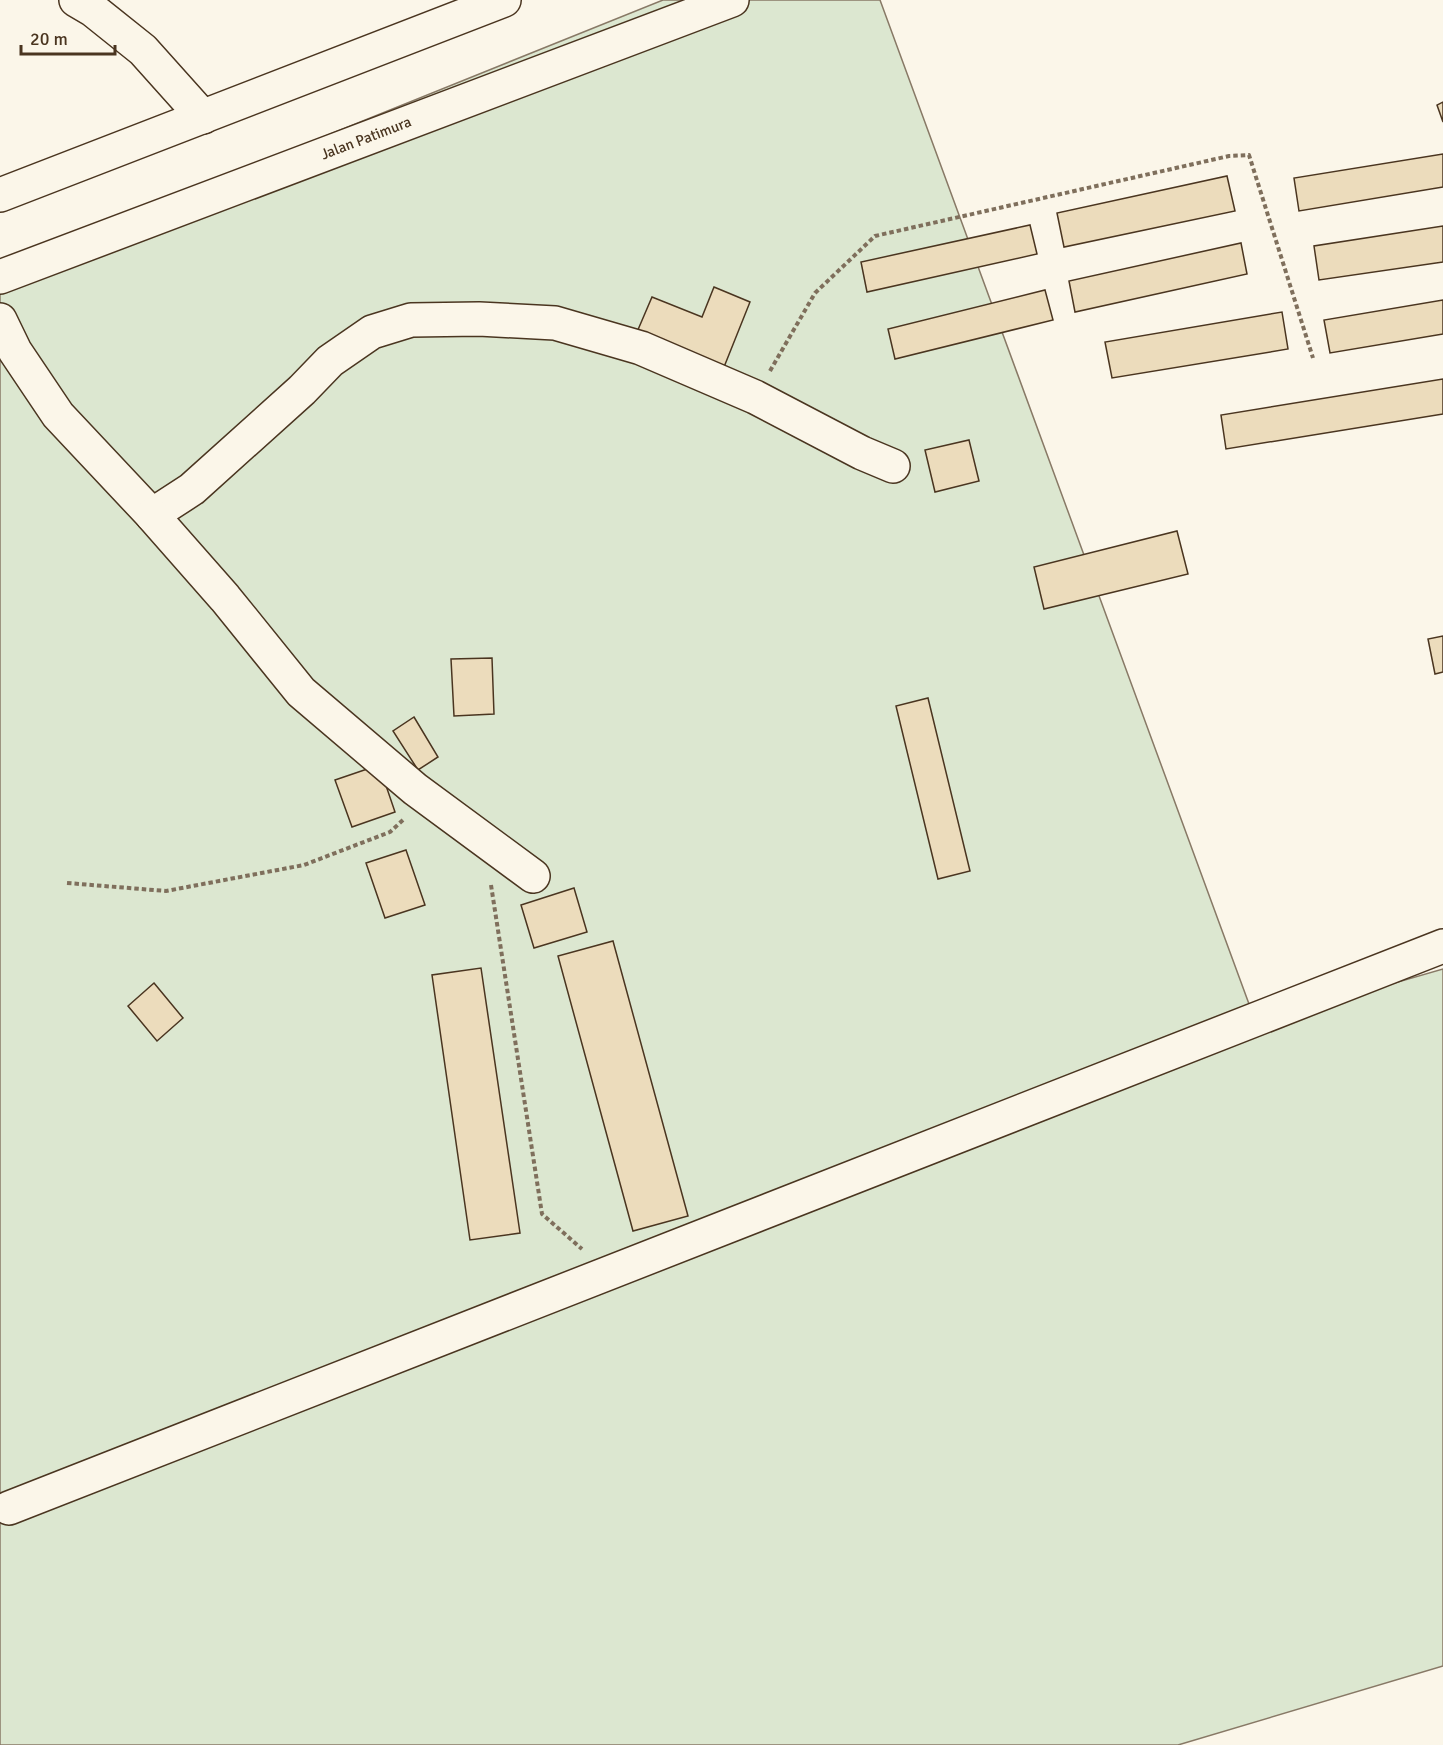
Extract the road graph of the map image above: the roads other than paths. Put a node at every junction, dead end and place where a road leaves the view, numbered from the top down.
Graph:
1 (76, 0) edge
2 (504, 0) edge
3 (732, 0) edge
4 (203, 117) junction
5 (0, 195) edge
6 (0, 277) edge
7 (0, 320) edge
8 (893, 466) dead end
9 (152, 515) junction
10 (533, 876) dead end
11 (1443, 946) edge
12 (9, 1508) dead end

1 - 4 main road
2 - 4 main road
3 - 6 main road, Jalan Patimura
4 - 5 main road
7 - 9 main road
8 - 9 main road
9 - 10 main road
11 - 12 main road

